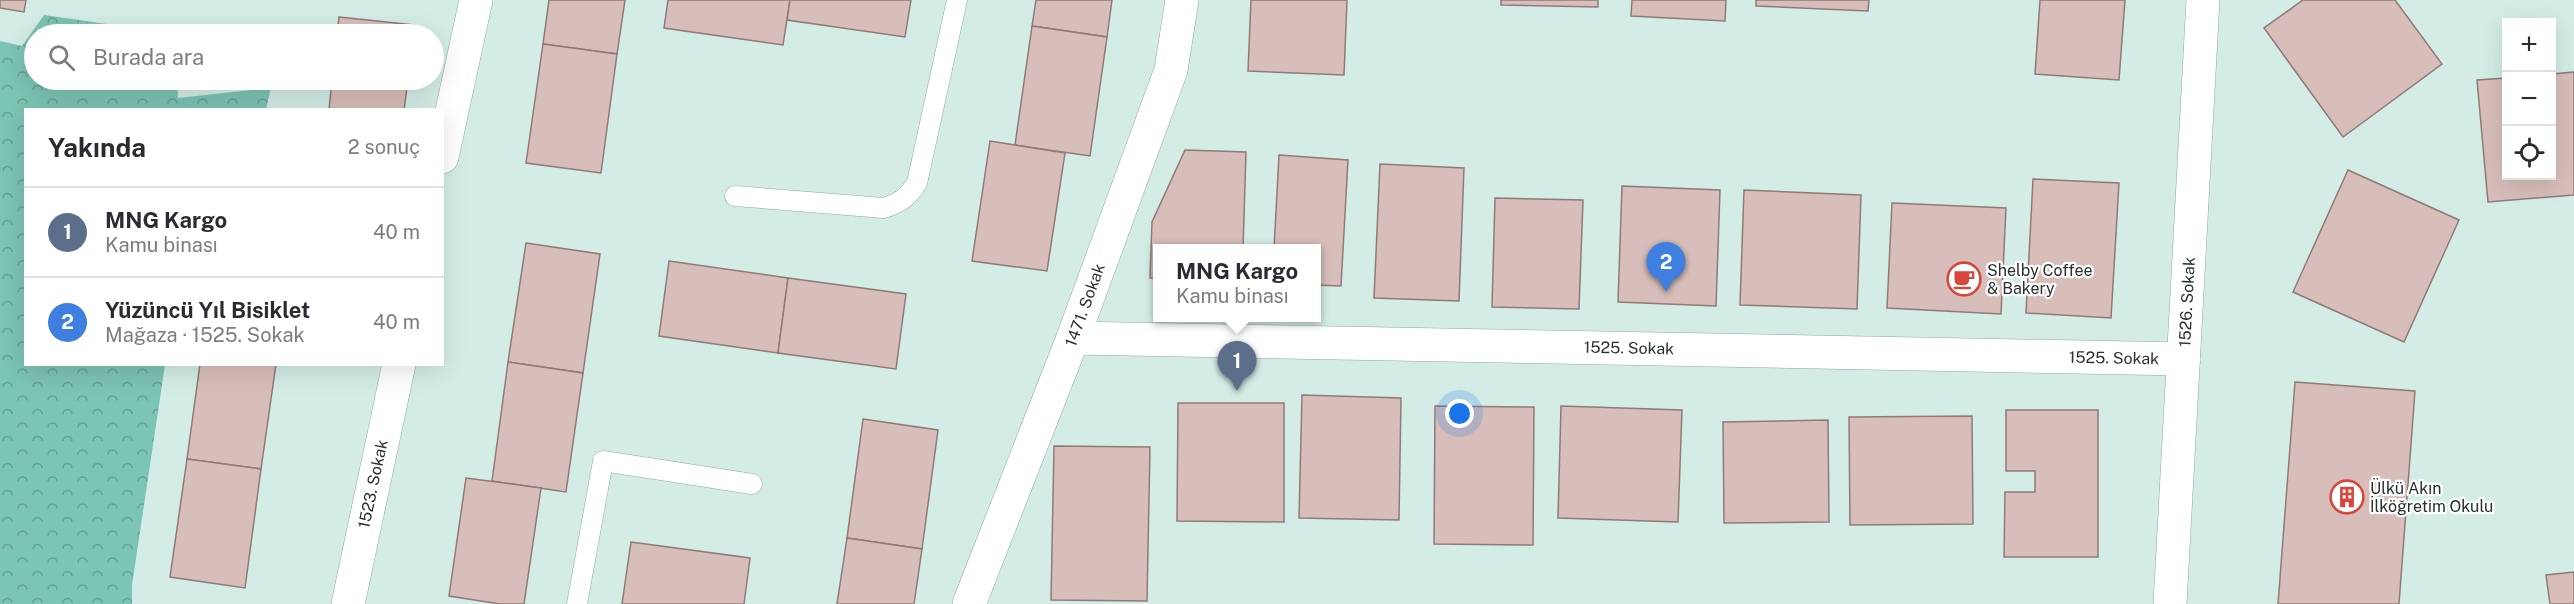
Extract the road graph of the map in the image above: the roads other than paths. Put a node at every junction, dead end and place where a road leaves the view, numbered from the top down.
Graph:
1 (476, 0) edge
2 (957, 0) edge
3 (1182, 0) edge
4 (2203, 0) edge
5 (444, 148) edge
6 (735, 196) dead end
7 (1073, 338) junction
8 (2184, 359) junction
9 (399, 366) edge
10 (752, 484) dead end
11 (348, 604) edge
12 (577, 604) edge
13 (969, 604) edge
14 (2170, 604) edge

1 - 5 street
2 - 6 lane
3 - 7 street, 1471. Sokak
4 - 8 street, 1526. Sokak
7 - 8 street, 1525. Sokak
7 - 13 street, 1471. Sokak
8 - 14 street, 1526. Sokak
9 - 11 street, 1523. Sokak
10 - 12 lane

